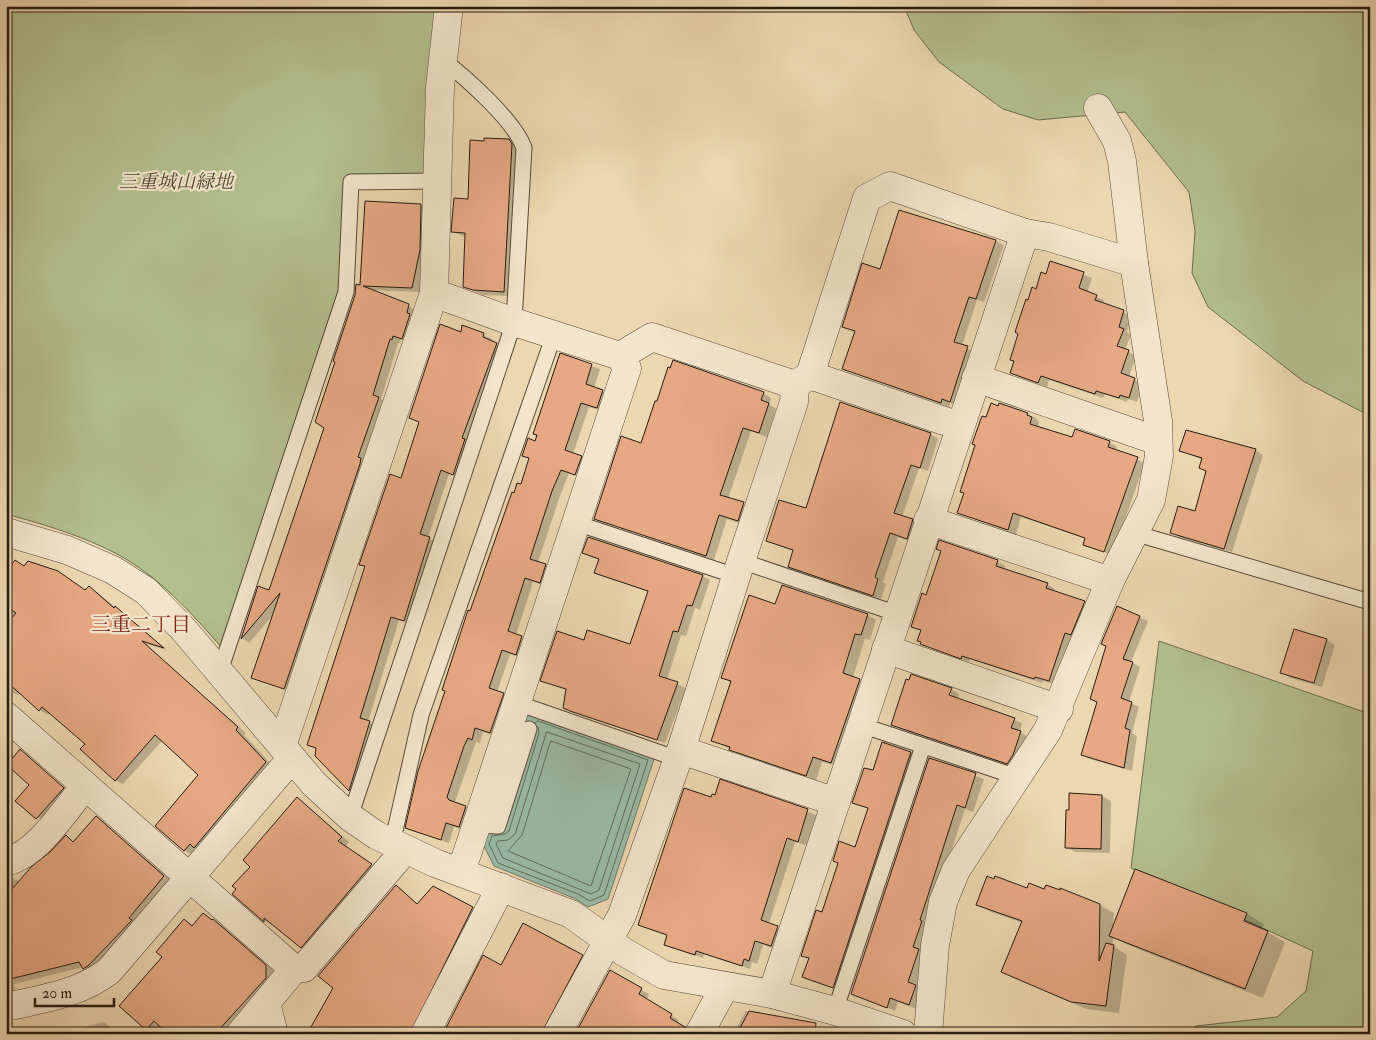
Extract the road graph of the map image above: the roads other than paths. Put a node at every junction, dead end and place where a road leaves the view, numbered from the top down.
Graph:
1 (449, 6) edge
2 (443, 60) junction
3 (1098, 108) dead end
4 (436, 180) junction
5 (1026, 233) junction
6 (1134, 264) junction
7 (434, 293) junction
8 (514, 322) junction
9 (554, 335) junction
10 (620, 356) junction
11 (976, 378) junction
12 (803, 380) junction
13 (959, 426) junction
14 (1158, 441) junction
15 (928, 520) junction
16 (576, 523) junction
17 (6, 532) edge
18 (1134, 533) junction
19 (738, 568) junction
20 (1110, 581) junction
21 (1370, 602) edge
22 (898, 614) junction
23 (886, 649) junction
24 (220, 672) junction
25 (517, 703) junction
26 (1059, 709) junction
27 (9, 721) edge
28 (861, 725) junction
29 (529, 729) dead end
30 (924, 746) junction
31 (287, 752) junction
32 (680, 754) junction
33 (1017, 777) junction
34 (85, 786) junction
35 (836, 802) junction
36 (350, 818) junction
37 (477, 826) junction
38 (399, 847) junction
39 (6, 862) edge
40 (461, 872) junction
41 (188, 877) junction
42 (501, 888) junction
43 (608, 940) junction
44 (294, 969) junction
45 (724, 986) junction
46 (772, 994) junction
47 (266, 1003) junction
48 (6, 1007) edge
49 (846, 1021) edge
50 (240, 1034) edge
51 (274, 1034) edge
52 (425, 1034) edge
53 (557, 1034) edge
54 (699, 1034) edge
55 (903, 1034) edge
56 (928, 1034) edge

1 - 2 street
2 - 4 street
2 - 8 lane
3 - 6 street
4 - 7 street
4 - 24 lane
5 - 6 street
5 - 11 street
5 - 12 street
6 - 14 street
7 - 8 street
7 - 31 street
8 - 9 street
8 - 36 lane
9 - 10 street
9 - 38 lane
10 - 12 street
10 - 16 street
11 - 13 street
11 - 14 street
12 - 13 street
12 - 19 street
13 - 15 street
14 - 18 street
15 - 20 street
15 - 22 street
16 - 19 lane
16 - 25 street
17 - 24 street
18 - 20 street
18 - 21 lane
19 - 22 lane
19 - 32 street
20 - 26 street
22 - 23 street
23 - 26 street
23 - 28 street
24 - 31 street
25 - 32 lane
25 - 37 street
26 - 33 street
27 - 34 street
28 - 30 lane
28 - 35 street
29 - 37 lane
30 - 33 lane
30 - 49 lane
31 - 36 street
31 - 41 street
32 - 35 street
32 - 43 street
33 - 56 street
34 - 39 street
34 - 41 street
35 - 46 street
36 - 38 street
37 - 40 street
38 - 40 street
38 - 44 street
40 - 42 street
41 - 44 street
41 - 48 street
42 - 43 street
42 - 52 street
43 - 45 street
43 - 53 street
44 - 47 street
45 - 46 street
45 - 54 street
46 - 49 street
47 - 50 street
47 - 51 street
49 - 55 street

